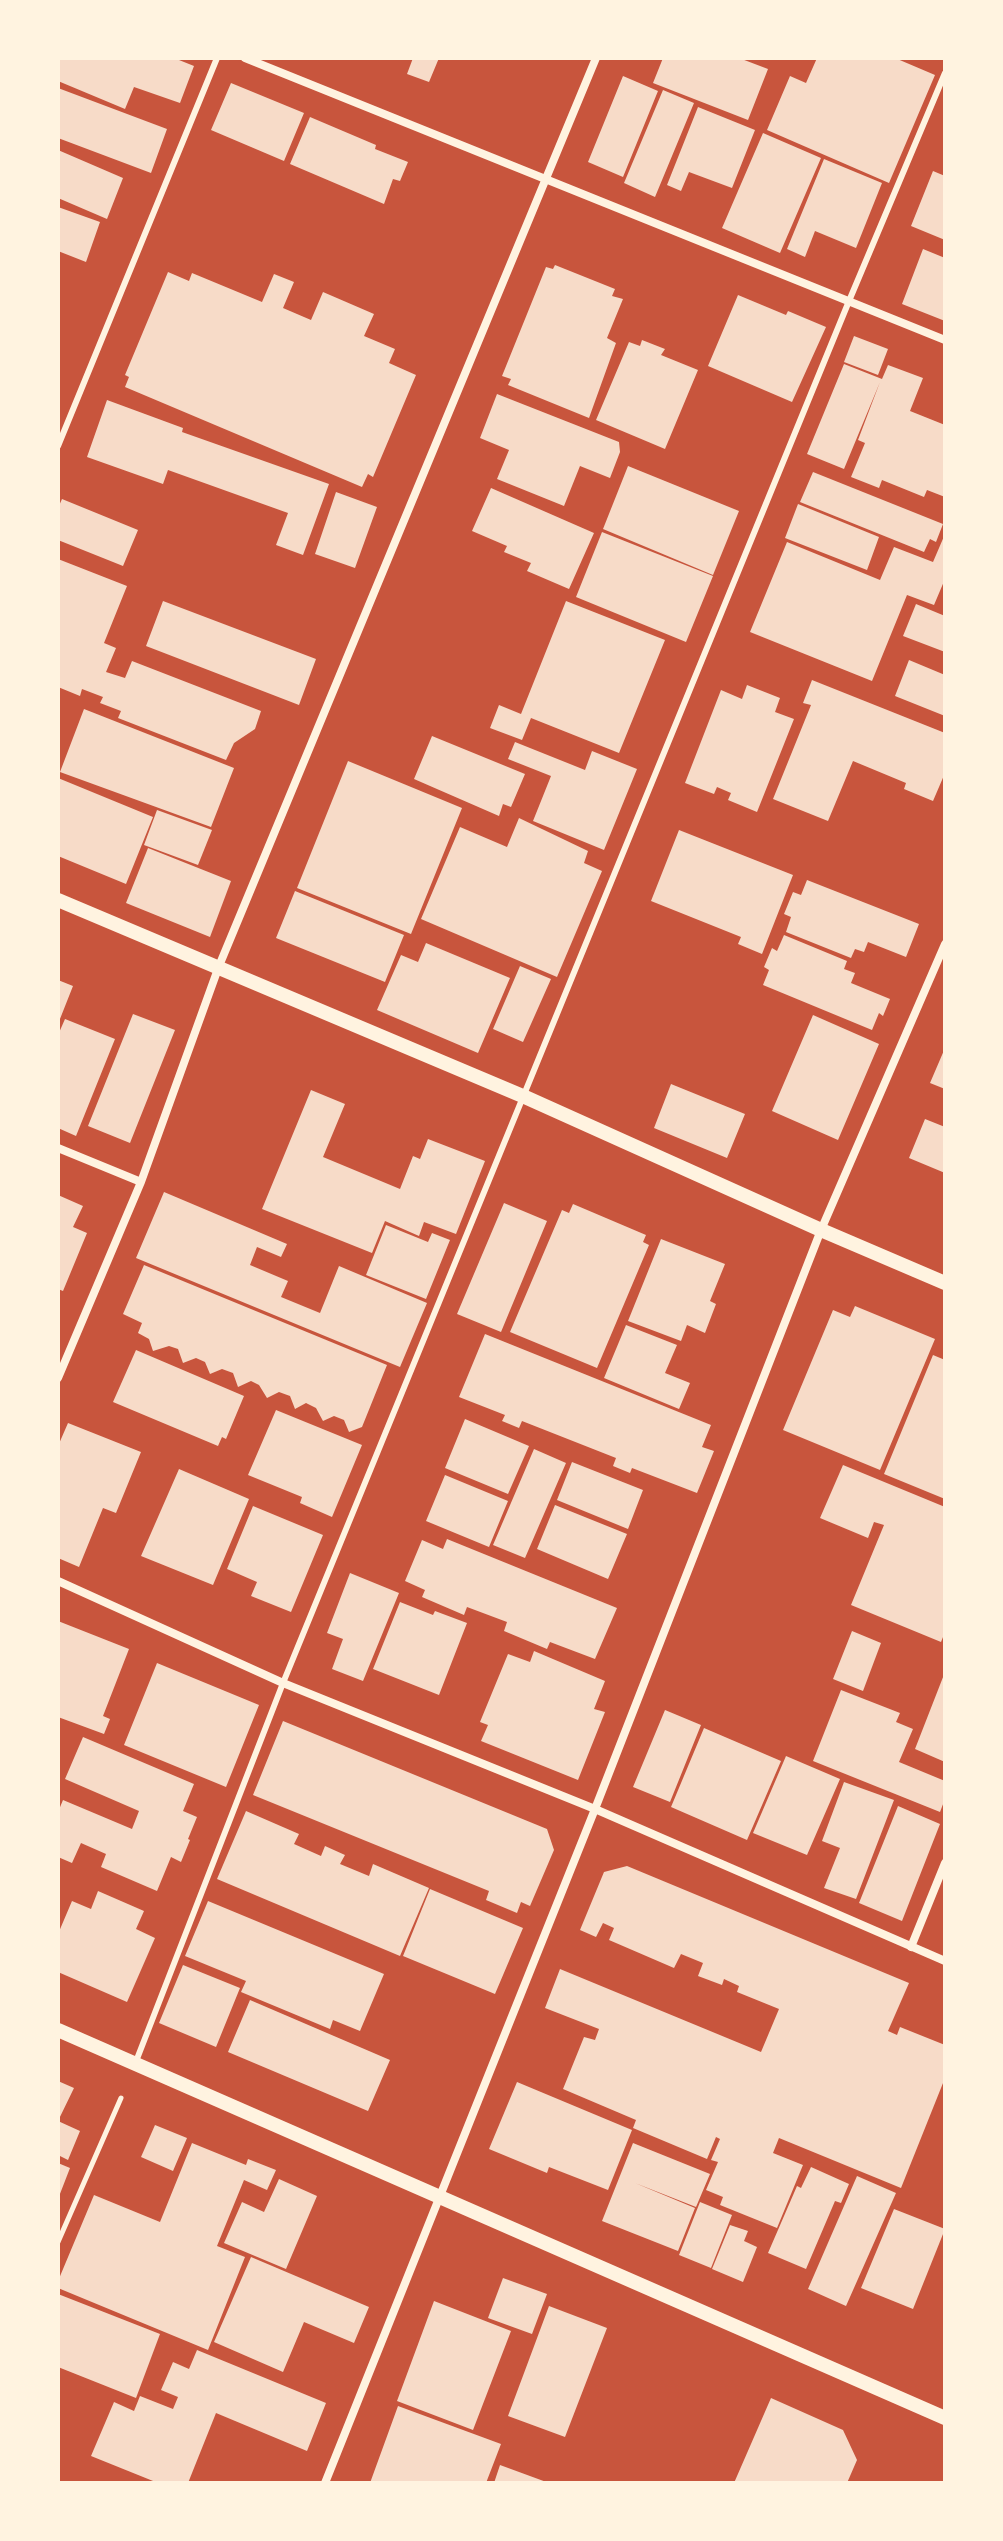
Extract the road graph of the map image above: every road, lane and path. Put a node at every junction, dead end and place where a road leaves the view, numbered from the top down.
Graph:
1 (217, 58) edge
2 (245, 58) edge
3 (596, 58) edge
4 (945, 73) edge
5 (546, 180) junction
6 (849, 301) junction
7 (945, 340) edge
8 (58, 446) edge
9 (58, 900) edge
10 (945, 944) edge
11 (219, 966) junction
12 (525, 1097) junction
13 (58, 1148) edge
14 (141, 1182) junction
15 (821, 1230) junction
16 (945, 1283) edge
17 (58, 1378) edge
18 (58, 1581) edge
19 (283, 1683) junction
20 (595, 1809) junction
21 (945, 1863) edge
22 (911, 1947) junction
23 (945, 1961) edge
24 (58, 2030) edge
25 (135, 2064) junction
26 (440, 2197) junction
27 (58, 2242) edge
28 (945, 2418) edge
29 (325, 2483) edge

1 - 8 lane
2 - 5 street
3 - 5 street
4 - 6 lane
5 - 6 street
5 - 11 street
6 - 7 street
6 - 12 lane
9 - 11 street
10 - 15 street
11 - 12 street
11 - 14 street
12 - 15 street
12 - 19 lane
13 - 14 street
14 - 17 street
15 - 16 street
15 - 20 street
18 - 19 street
19 - 20 street
19 - 25 lane
20 - 22 street
20 - 26 street
21 - 22 street
22 - 23 street
24 - 25 street
25 - 26 street
25 - 27 path
26 - 28 street
26 - 29 street

